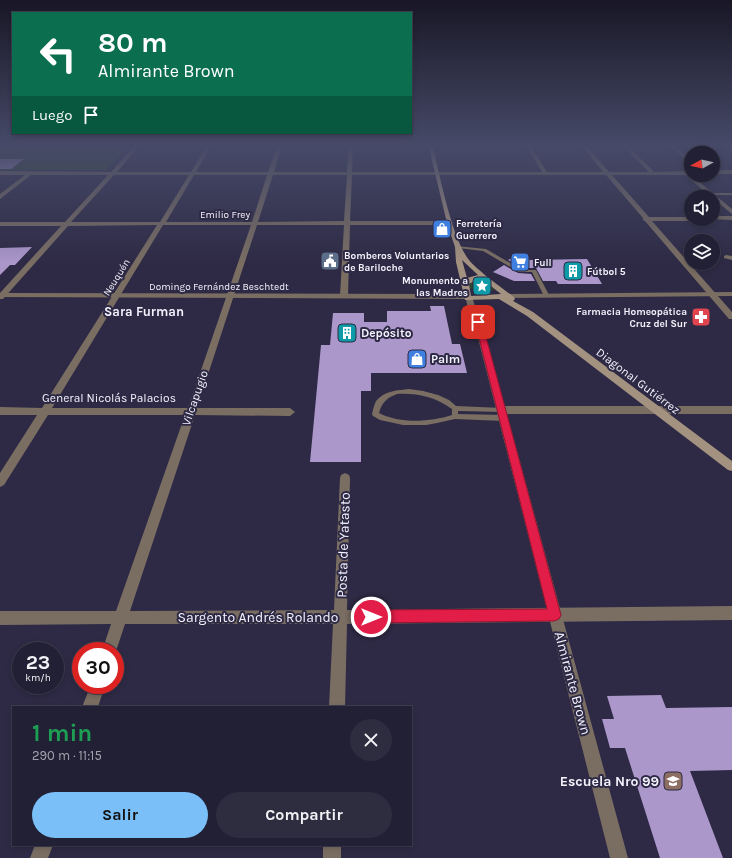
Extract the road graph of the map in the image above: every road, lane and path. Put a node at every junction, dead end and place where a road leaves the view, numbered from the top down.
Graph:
1 (16, 184) edge
2 (103, 184) edge
3 (185, 184) edge
4 (267, 184) edge
5 (349, 184) edge
6 (441, 184) edge
7 (616, 184) edge
8 (720, 194) edge
9 (732, 194) edge
10 (0, 197) edge
11 (720, 202) edge
12 (732, 212) edge
13 (720, 218) edge
14 (732, 218) edge
15 (646, 219) junction
16 (684, 219) edge
17 (450, 223) junction
18 (0, 224) edge
19 (66, 224) junction
20 (161, 224) junction
21 (253, 224) junction
22 (347, 224) junction
23 (459, 249) junction
24 (487, 279) junction
25 (464, 286) junction
26 (499, 287) junction
27 (711, 294) junction
28 (732, 294) edge
29 (118, 295) junction
30 (543, 295) junction
31 (1, 296) edge
32 (231, 296) junction
33 (344, 296) junction
34 (438, 296) junction
35 (505, 296) junction
36 (468, 298) junction
37 (482, 298) junction
38 (732, 317) edge
39 (478, 322) junction
40 (455, 408) junction
41 (655, 409) junction
42 (732, 410) edge
43 (0, 411) edge
44 (44, 411) junction
45 (190, 412) junction
46 (290, 412) dead end
47 (503, 414) junction
48 (455, 416) junction
49 (732, 467) edge
50 (345, 478) dead end
51 (0, 482) edge
52 (732, 613) edge
53 (554, 615) junction
54 (121, 617) junction
55 (340, 617) junction
56 (0, 618) edge
57 (112, 642) edge
58 (95, 694) edge
59 (90, 706) edge
60 (337, 706) edge
61 (44, 846) edge
62 (332, 846) edge
63 (40, 858) edge
64 (332, 858) edge
65 (619, 858) edge

1 - 10 street
2 - 19 street
3 - 20 street, Neuquén
4 - 21 street, Vilcapugio
5 - 22 street
6 - 17 main road
7 - 15 street
8 - 9 lane
11 - 12 street
13 - 14 street
15 - 16 street
15 - 27 street
17 - 22 street, Emilio Frey
17 - 23 main road
18 - 19 street, Emilio Frey
19 - 20 street, Emilio Frey
19 - 31 street
20 - 21 street, Emilio Frey
20 - 29 street, Neuquén
21 - 22 street, Emilio Frey
21 - 32 street, Vilcapugio
22 - 33 street
23 - 24 main road
23 - 25 main road
23 - 30 lane
24 - 25 main road
24 - 26 main road, Diagonal Gutiérrez
25 - 34 street, Domingo Fernández Beschtedt
25 - 36 main road
26 - 30 street
26 - 35 main road, Diagonal Gutiérrez
27 - 28 street
27 - 30 street
27 - 38 street
29 - 31 street, Domingo Fernández Beschtedt
29 - 32 street, Domingo Fernández Beschtedt
29 - 44 street, Neuquén
30 - 35 street
32 - 33 street, Domingo Fernández Beschtedt
32 - 45 street, Vilcapugio
33 - 34 street, Domingo Fernández Beschtedt
34 - 36 street, Domingo Fernández Beschtedt
35 - 37 main road
35 - 41 main road, Diagonal Gutiérrez
36 - 37 main road
36 - 39 street, Almirante Brown
37 - 39 street, Almirante Brown
39 - 47 street, Almirante Brown
40 - 47 lane
40 - 48 lane
40 - 48 lane
41 - 42 street
41 - 47 street
41 - 49 main road, Diagonal Gutiérrez
43 - 44 street, General Nicolás Palacios
44 - 45 street, General Nicolás Palacios
44 - 51 street, Neuquén
45 - 46 street, General Nicolás Palacios
45 - 54 street, Vilcapugio
47 - 48 lane
47 - 53 street, Almirante Brown
50 - 55 street, Posta de Yatasto
52 - 53 street, Sargento Andrés Rolando
53 - 55 street, Sargento Andrés Rolando
53 - 65 street, Almirante Brown
54 - 55 street, Sargento Andrés Rolando
54 - 56 street, Sargento Andrés Rolando
54 - 57 street, Vilcapugio
55 - 60 street, Posta de Yatasto
58 - 59 street
61 - 63 street
62 - 64 street

